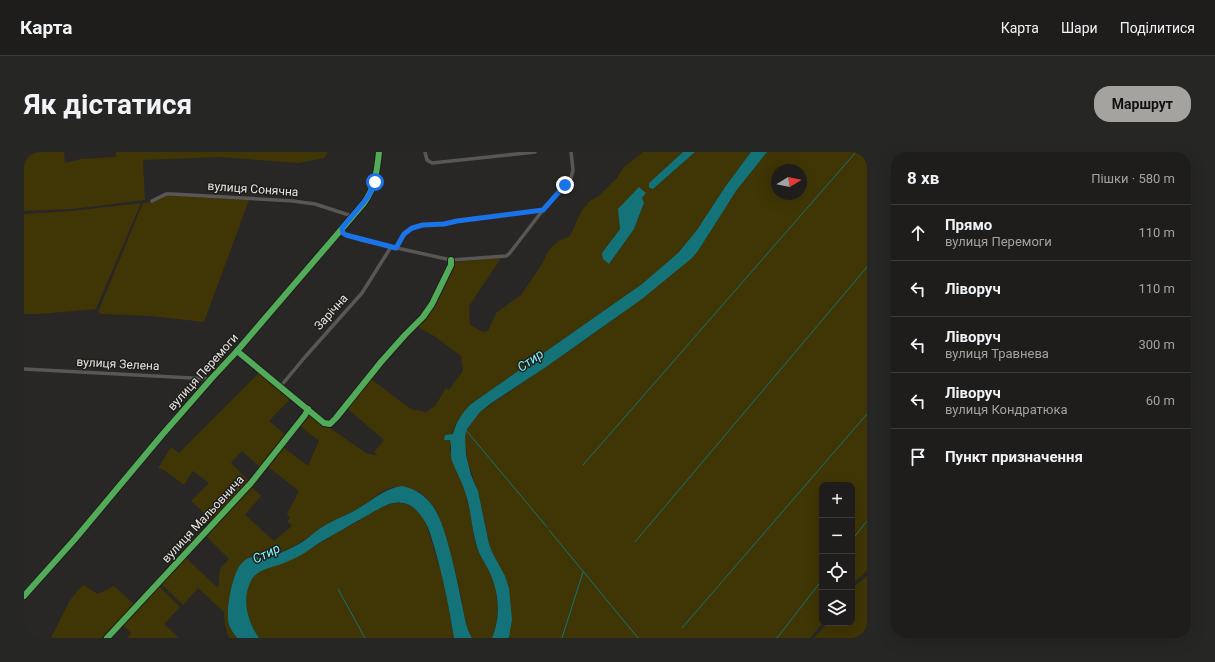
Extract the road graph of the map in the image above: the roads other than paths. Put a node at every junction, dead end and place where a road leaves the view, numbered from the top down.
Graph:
1 (379, 152) edge
2 (425, 152) edge
3 (535, 152) edge
4 (571, 152) edge
5 (152, 201) dead end
6 (543, 210) junction
7 (352, 216) junction
8 (342, 228) junction
9 (391, 247) junction
10 (396, 248) junction
11 (451, 260) junction
12 (237, 352) junction
13 (24, 369) edge
14 (211, 379) junction
15 (280, 387) junction
16 (308, 409) junction
17 (24, 596) edge
18 (107, 638) edge

1 - 7 street, вулиця Перемоги
2 - 3 street
4 - 6 street
5 - 7 street, вулиця Сонячна
6 - 10 street
6 - 11 street
7 - 8 street, вулиця Перемоги
8 - 9 street
8 - 12 street, вулиця Перемоги
9 - 10 street
9 - 15 street, Зарічна
10 - 11 street
11 - 16 street
12 - 14 street, вулиця Перемоги
12 - 15 street
13 - 14 street, вулиця Зелена
14 - 17 street, вулиця Перемоги
15 - 16 street
16 - 18 street, вулиця Мальовнича

